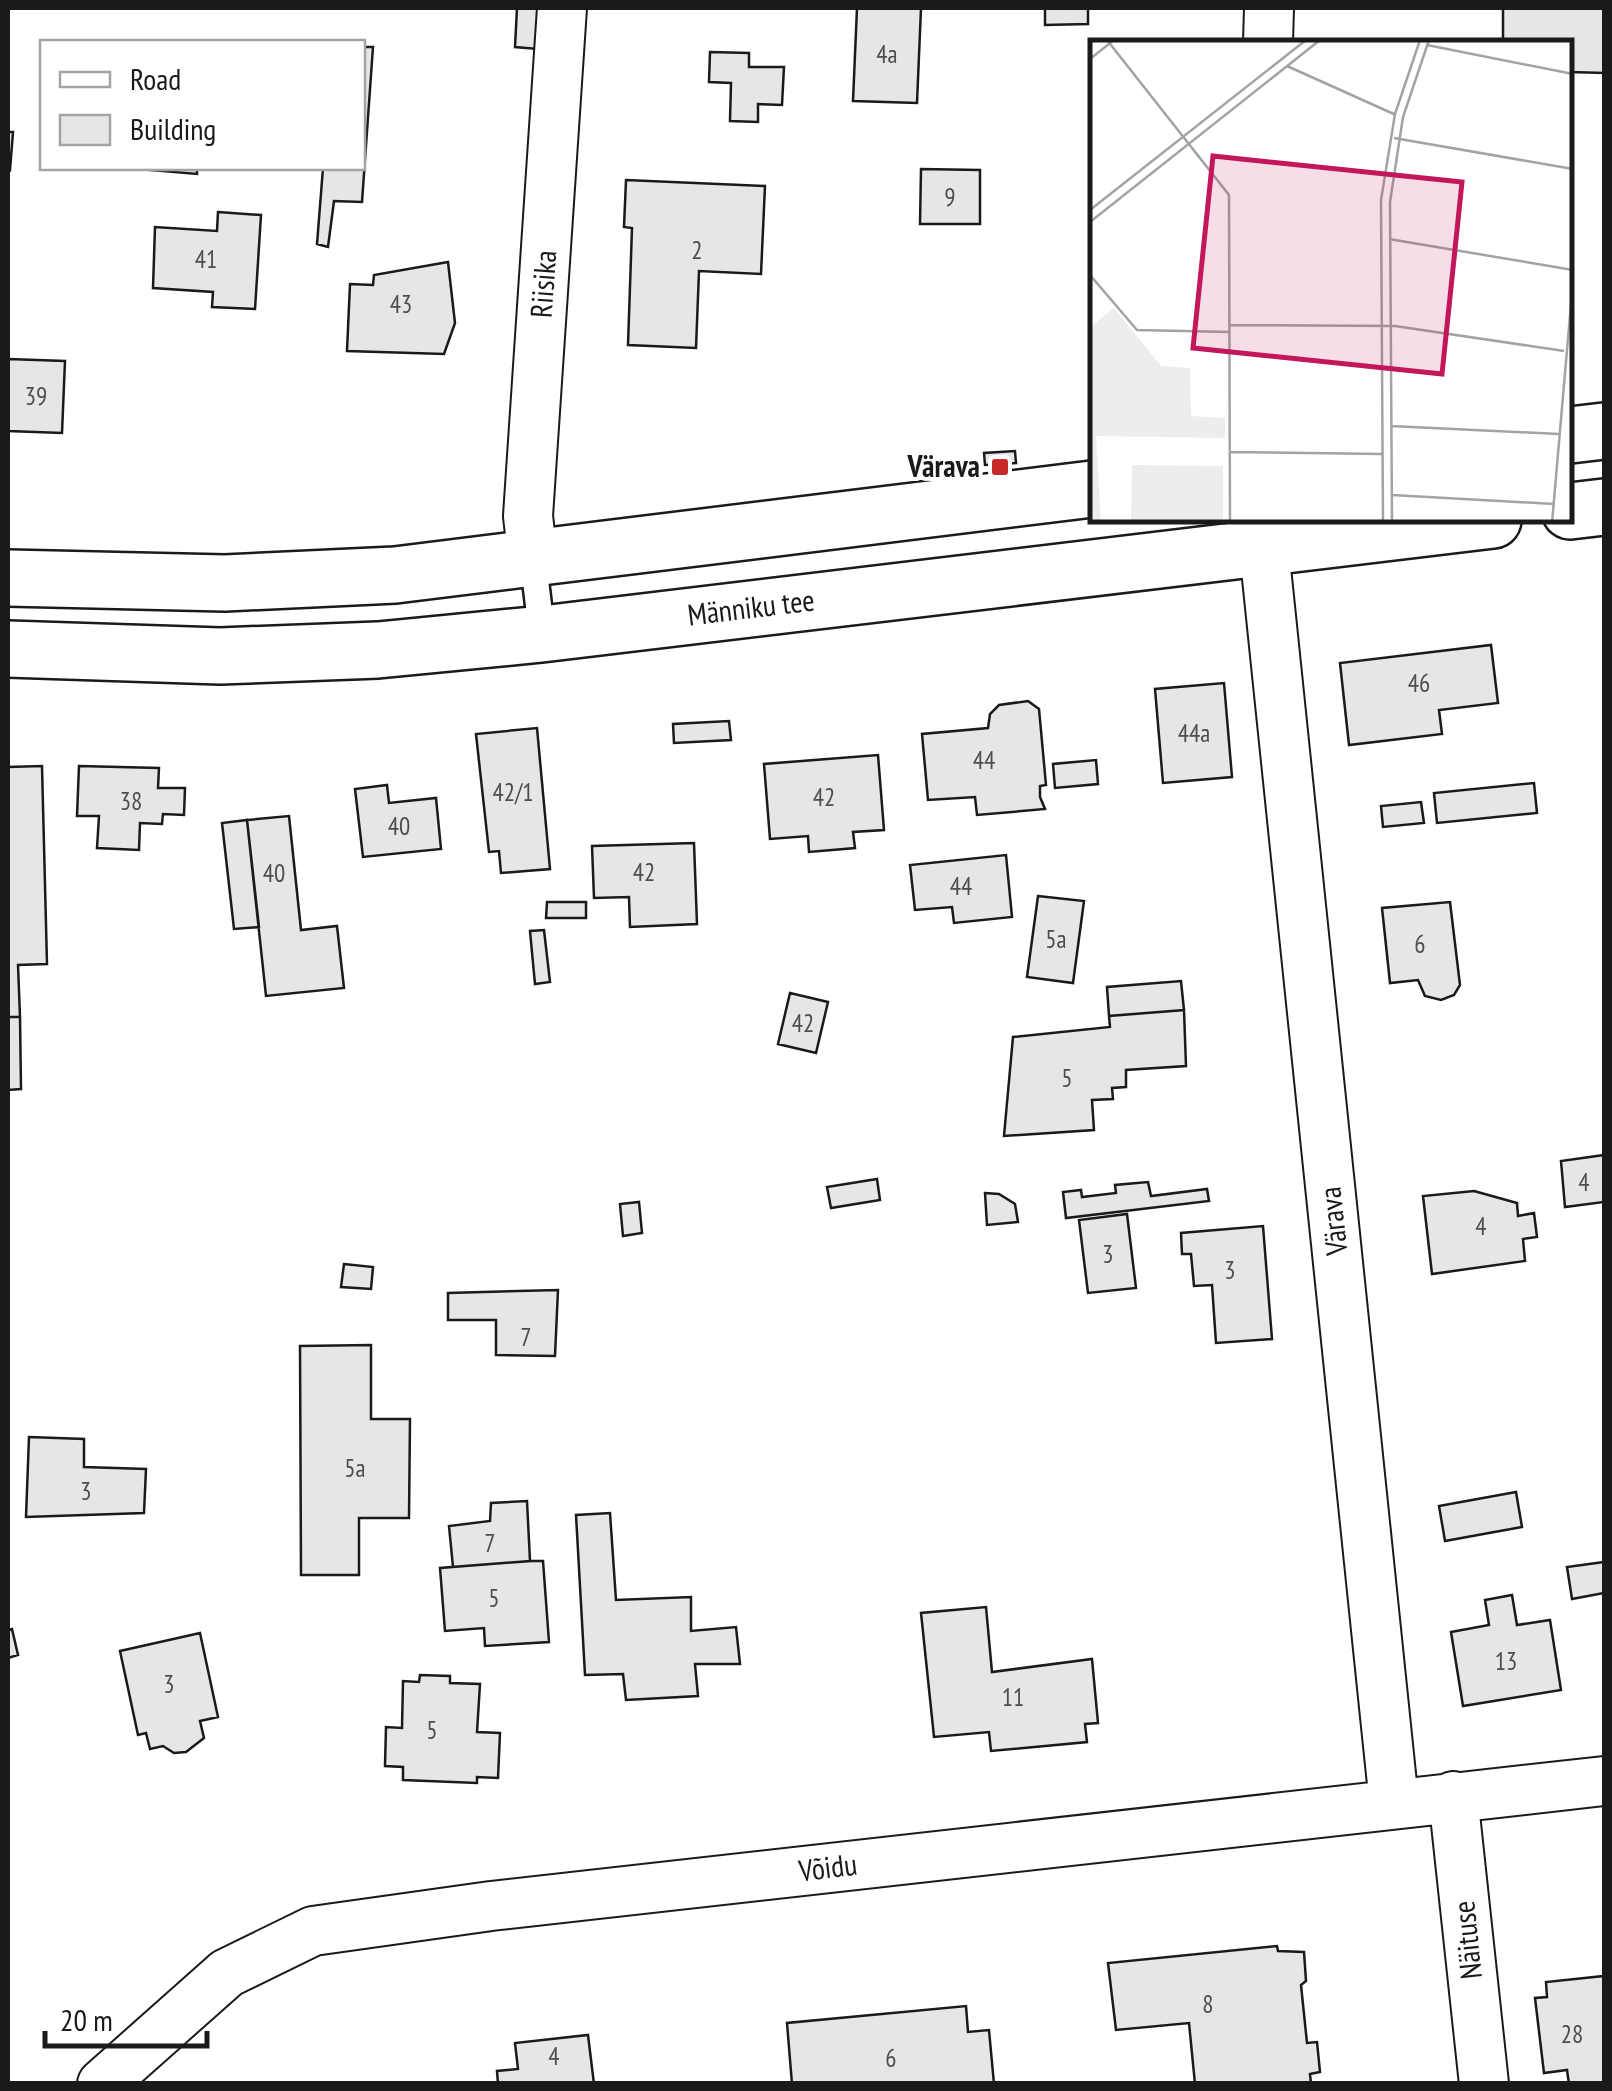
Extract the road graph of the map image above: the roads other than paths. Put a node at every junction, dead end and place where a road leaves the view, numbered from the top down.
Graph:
1 (562, 8) edge
2 (1269, 8) edge
3 (1268, 40) edge
4 (1604, 431) edge
5 (1572, 435) edge
6 (1090, 489) edge
7 (1604, 508) edge
8 (1572, 511) edge
9 (1454, 522) edge
10 (1261, 532) edge
11 (533, 560) junction
12 (8, 578) edge
13 (542, 634) junction
14 (8, 650) edge
15 (1604, 1781) edge
16 (1452, 1796) junction
17 (1394, 1803) junction
18 (102, 2084) edge
19 (1484, 2084) edge

1 - 11 street, Riisika
2 - 3 street
4 - 5 street
6 - 11 street
7 - 8 street
9 - 10 street, Männiku tee
10 - 13 street, Männiku tee
10 - 17 street, Värava
11 - 12 street
11 - 13 lane
13 - 14 street, Männiku tee
15 - 16 street, Võidu
16 - 17 street, Võidu
16 - 19 street, Näituse
17 - 18 street, Võidu

